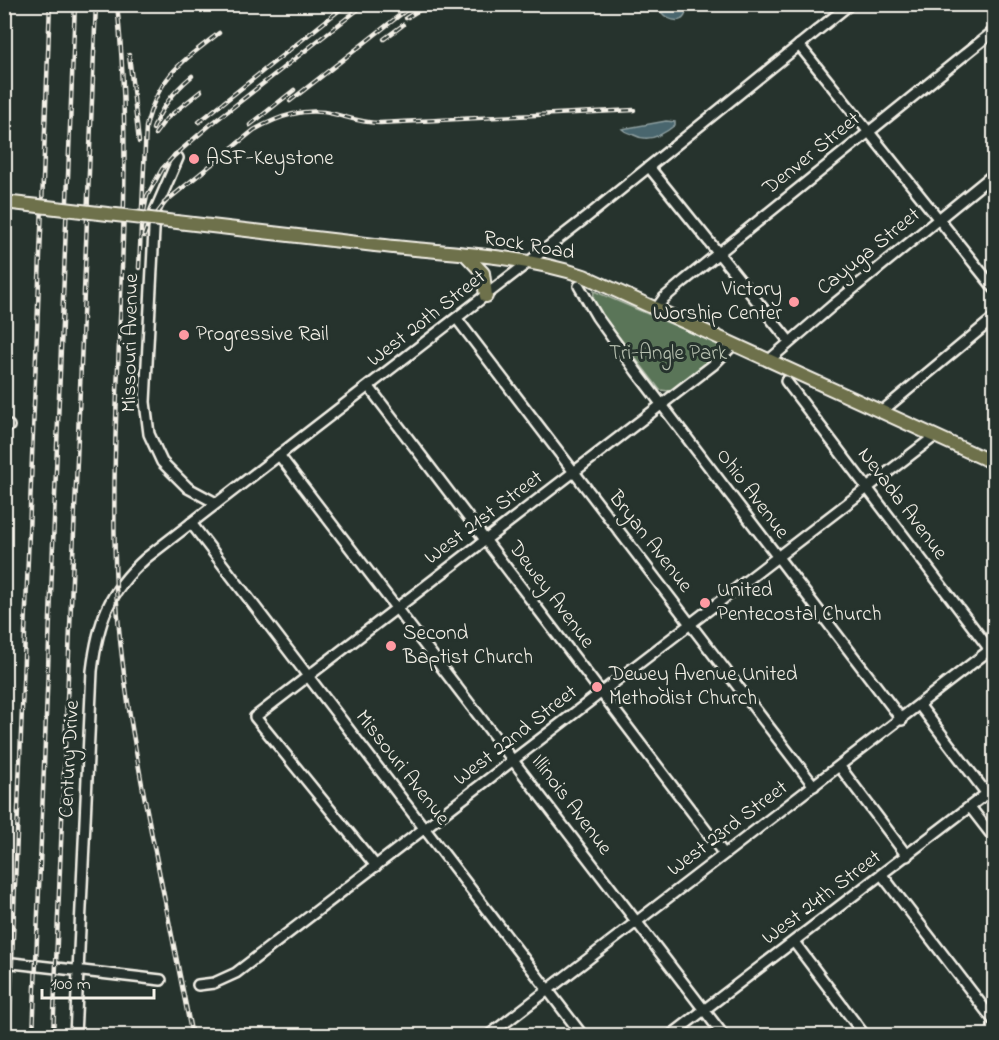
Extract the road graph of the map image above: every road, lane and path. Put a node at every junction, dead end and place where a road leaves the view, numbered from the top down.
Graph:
1 (850, 4) edge
2 (994, 31) edge
3 (799, 45) junction
4 (869, 132) junction
5 (178, 158) dead end
6 (649, 167) junction
7 (994, 174) edge
8 (4, 202) edge
9 (939, 219) junction
10 (718, 253) junction
11 (466, 255) junction
12 (529, 263) junction
13 (579, 286) dead end
14 (994, 288) edge
15 (486, 296) junction
16 (656, 309) junction
17 (994, 318) edge
18 (457, 319) junction
19 (789, 341) junction
20 (733, 345) junction
21 (768, 361) junction
22 (786, 381) dead end
23 (369, 387) junction
24 (662, 404) junction
25 (881, 412) junction
26 (935, 436) junction
27 (279, 455) junction
28 (994, 463) edge
29 (573, 473) junction
30 (868, 489) junction
31 (216, 503) junction
32 (191, 523) junction
33 (486, 539) junction
34 (778, 557) junction
35 (396, 608) junction
36 (691, 625) junction
37 (988, 650) joint
38 (308, 676) junction
39 (602, 692) junction
40 (920, 706) junction
41 (902, 720) junction
42 (514, 760) junction
43 (840, 767) junction
44 (814, 786) junction
45 (991, 791) edge
46 (970, 807) junction
47 (425, 828) junction
48 (994, 838) edge
49 (724, 854) junction
50 (907, 855) junction
51 (376, 866) junction
52 (882, 875) junction
53 (637, 921) junction
54 (794, 942) junction
55 (4, 962) edge
56 (78, 971) junction
57 (161, 980) dead end
58 (198, 985) dead end
59 (548, 989) junction
60 (704, 1010) junction
61 (994, 1021) edge
62 (75, 1035) edge
63 (488, 1035) edge
64 (583, 1035) edge
65 (670, 1035) edge
66 (724, 1035) edge
67 (865, 1035) edge

1 - 3 street, West 20th Street
2 - 4 street, Denver Street
3 - 4 street
3 - 6 street, West 20th Street
4 - 9 street
4 - 10 street, Denver Street
5 - 31 street, Missouri Avenue
6 - 10 street
6 - 12 street, West 20th Street
7 - 9 street, Cayuga Street
8 - 11 main road, Rock Road, bridge
9 - 14 street
9 - 19 street, Cayuga Street
10 - 16 street, Denver Street
10 - 19 street
11 - 12 main road, Rock Road
11 - 15 main road
12 - 15 street, West 20th Street
12 - 16 main road, Rock Road
13 - 24 street, Ohio Avenue
15 - 18 street, West 20th Street
16 - 20 main road, Rock Road
17 - 25 street
18 - 23 street, West 20th Street
18 - 29 street, Bryan Avenue
19 - 21 street, Cayuga Street
20 - 21 main road, Rock Road
20 - 24 street, West 21st Street
21 - 25 main road, Rock Road
22 - 30 street, Nevada Avenue
23 - 27 street, West 20th Street
23 - 33 street, Dewey Avenue
24 - 29 street, West 21st Street
24 - 34 street, Ohio Avenue
25 - 26 main road, Rock Road
26 - 28 main road, Rock Road
26 - 30 street, West 22nd Street
27 - 31 street, West 20th Street
27 - 35 street, Illinois Avenue
29 - 33 street, West 21st Street
29 - 36 street, Bryan Avenue
30 - 34 street, West 22nd Street
30 - 37 street, Nevada Avenue
31 - 32 street, West 20th Street
32 - 38 street, Missouri Avenue
32 - 56 street, Century Drive
33 - 35 street, West 21st Street
33 - 39 street, Dewey Avenue
34 - 36 street, West 22nd Street
34 - 41 street, Ohio Avenue
35 - 38 street, West 21st Street
35 - 42 street, Illinois Avenue
36 - 39 street, West 22nd Street
36 - 44 street, Bryan Avenue
37 - 40 street, West 23rd Street
38 - 47 street, Missouri Avenue
38 - 51 street, West 21st Street
39 - 42 street, West 22nd Street
39 - 49 street, Dewey Avenue
40 - 41 street, West 23rd Street
40 - 45 street
41 - 43 street, West 23rd Street
42 - 47 street, West 22nd Street
42 - 53 street, Illinois Avenue
43 - 44 street, West 23rd Street
43 - 50 street
44 - 49 street, West 23rd Street
45 - 46 street, West 24th Street
46 - 48 street
46 - 50 street, West 24th Street
47 - 51 street, West 22nd Street
47 - 59 street, Missouri Avenue
49 - 53 street, West 23rd Street
50 - 52 street, West 24th Street
51 - 58 street, West 22nd Street
52 - 54 street, West 24th Street
52 - 61 street
53 - 59 street, West 23rd Street
53 - 60 street, Illinois Avenue
54 - 60 street, West 24th Street
54 - 67 street
55 - 56 street
56 - 57 street
56 - 62 street, Century Drive
59 - 63 street, West 23rd Street
59 - 64 street, Missouri Avenue
60 - 65 street, West 24th Street
60 - 66 street, Illinois Avenue

